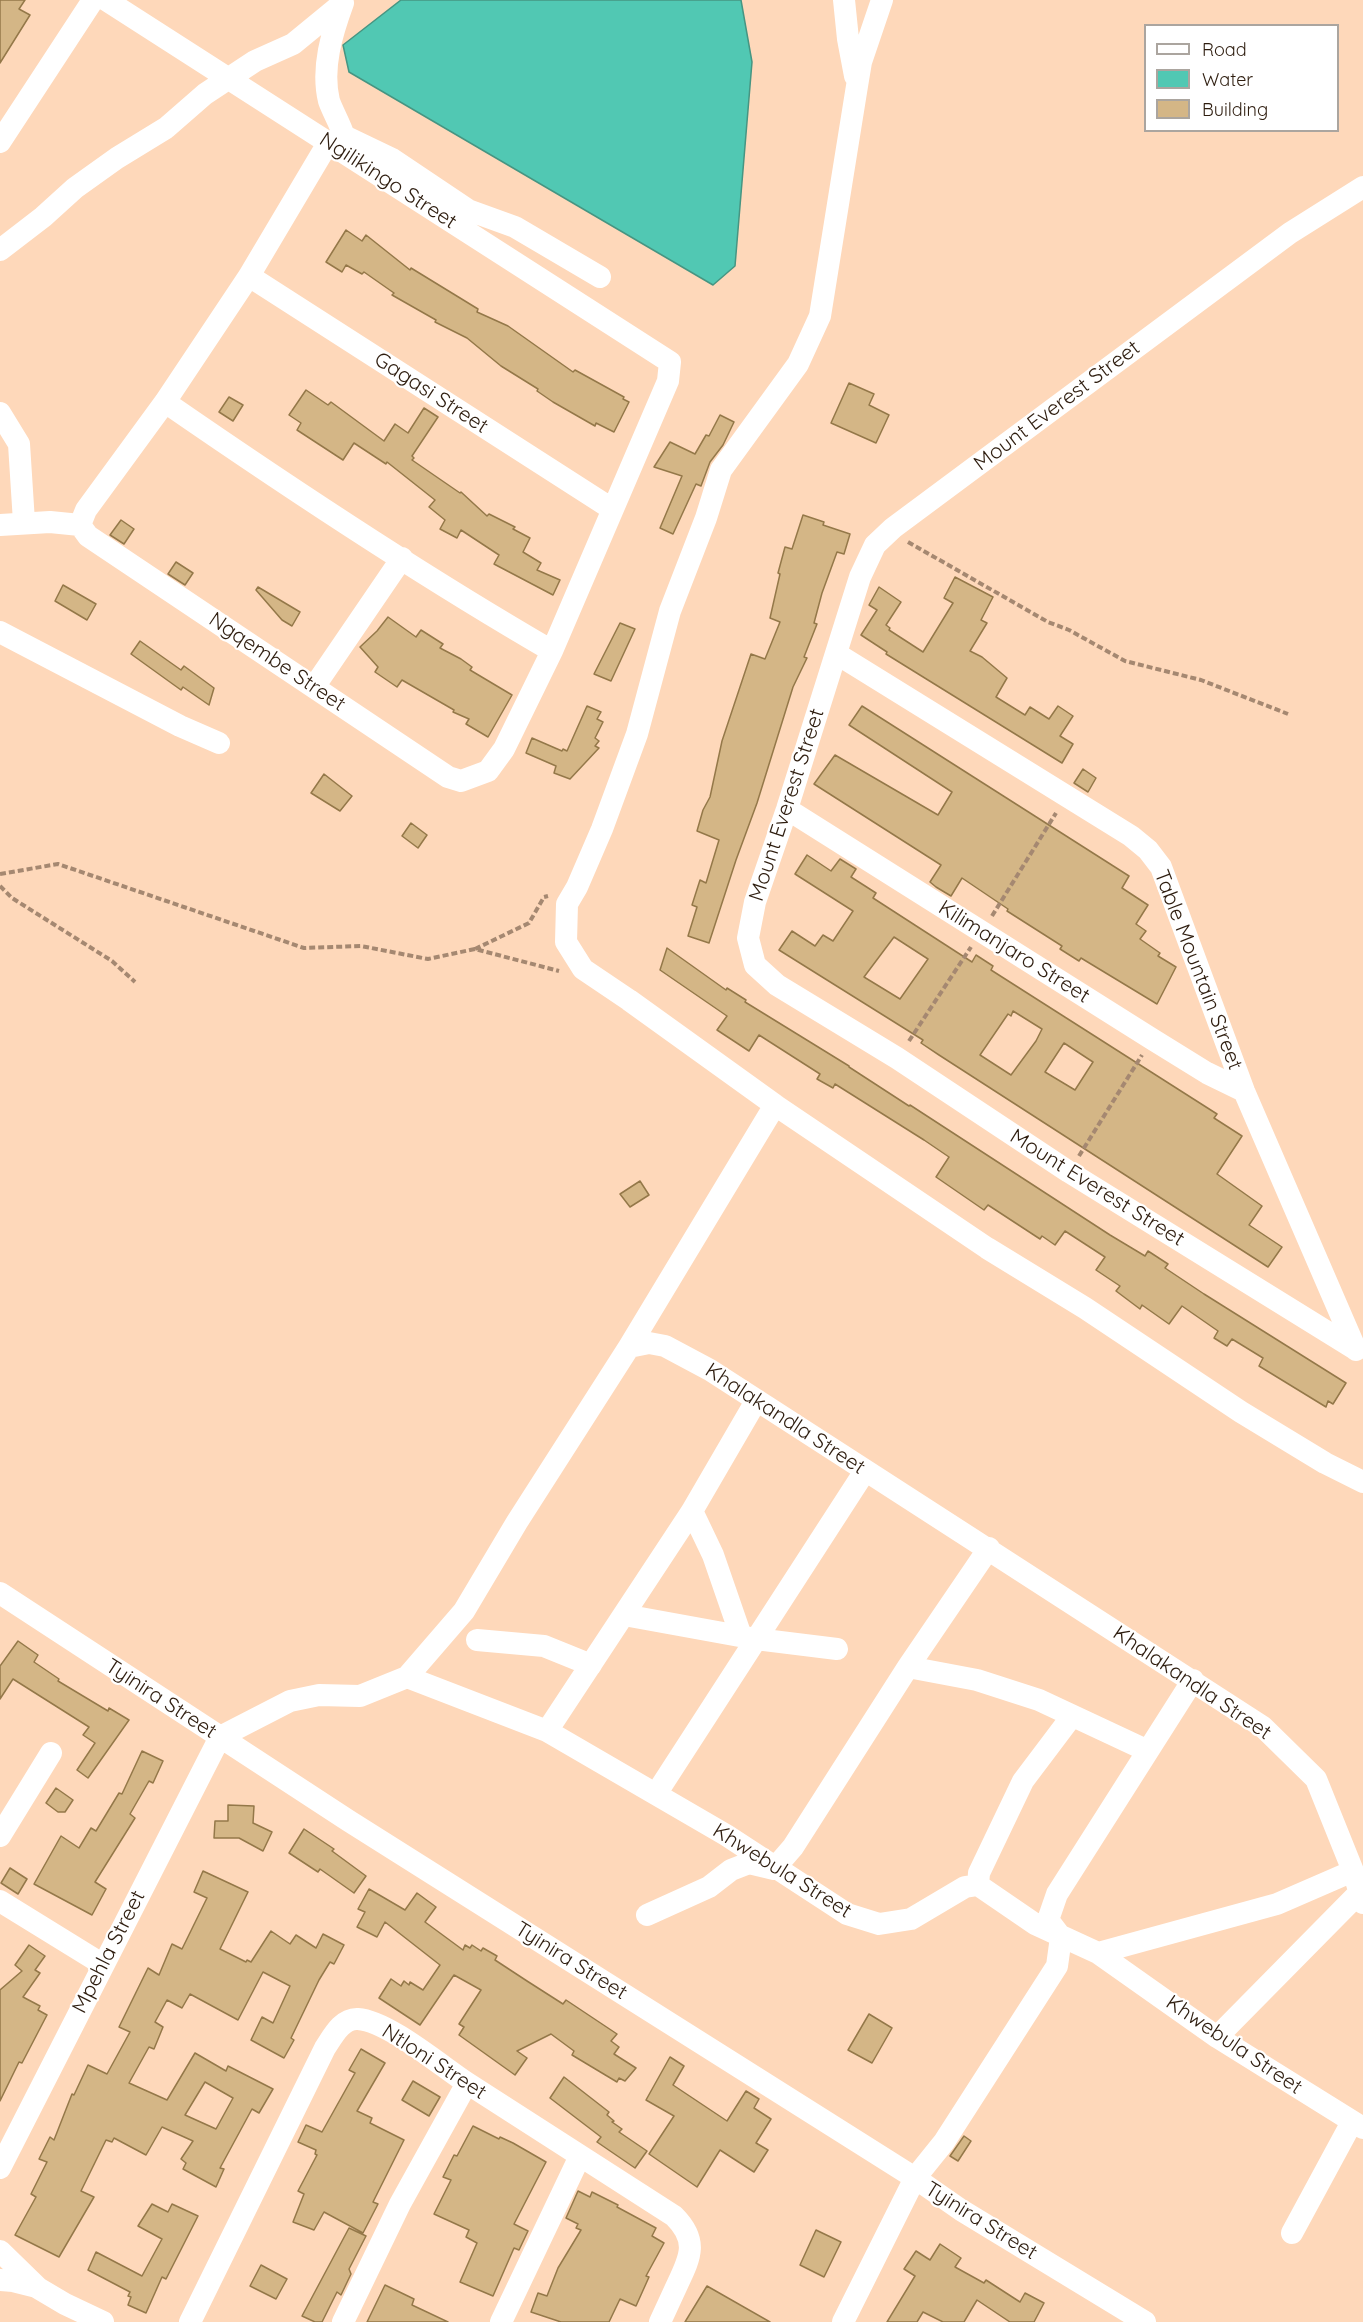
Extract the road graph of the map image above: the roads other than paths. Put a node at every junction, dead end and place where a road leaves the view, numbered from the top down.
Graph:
1 (93, 0) edge
2 (106, 0) edge
3 (844, 0) edge
4 (882, 0) edge
5 (345, 2) edge
6 (227, 78) junction
7 (856, 86) junction
8 (4, 129) edge
9 (328, 143) junction
10 (1363, 189) edge
11 (0, 250) edge
12 (249, 276) junction
13 (600, 277) dead end
14 (670, 362) joint
15 (165, 402) junction
16 (0, 413) edge
17 (612, 509) junction
18 (24, 522) junction
19 (0, 525) edge
20 (80, 525) junction
21 (402, 558) junction
22 (0, 632) edge
23 (552, 651) junction
24 (837, 654) junction
25 (314, 687) junction
26 (219, 743) dead end
27 (787, 808) junction
28 (1244, 1091) junction
29 (775, 1105) junction
30 (629, 1347) junction
31 (1359, 1355) edge
32 (756, 1401) junction
33 (865, 1470) junction
34 (1363, 1482) edge
35 (692, 1511) junction
36 (989, 1548) junction
37 (0, 1593) edge
38 (624, 1615) junction
39 (749, 1637) junction
40 (477, 1640) dead end
41 (837, 1649) dead end
42 (591, 1665) junction
43 (908, 1667) junction
44 (407, 1677) junction
45 (1193, 1680) junction
46 (1072, 1716) junction
47 (547, 1731) junction
48 (220, 1737) junction
49 (1148, 1751) junction
50 (51, 1752) dead end
51 (656, 1794) junction
52 (0, 1836) edge
53 (774, 1869) junction
54 (978, 1885) junction
55 (1359, 1889) edge
56 (0, 1901) edge
57 (647, 1915) dead end
58 (1061, 1937) junction
59 (1098, 1953) junction
60 (102, 1964) junction
61 (1217, 2037) junction
62 (467, 2083) junction
63 (1358, 2125) edge
64 (580, 2156) junction
65 (0, 2168) edge
66 (915, 2178) junction
67 (1292, 2233) dead end
68 (0, 2251) edge
69 (0, 2280) edge
70 (38, 2288) junction
71 (103, 2322) edge
72 (190, 2322) edge
73 (343, 2322) edge
74 (501, 2322) edge
75 (660, 2322) edge
76 (843, 2322) edge
77 (1145, 2322) edge

1 - 8 street
2 - 6 street, Ngilikingo Street
3 - 7 street
4 - 7 street
5 - 6 street
5 - 13 street
6 - 9 street, Ngilikingo Street
6 - 11 street
7 - 29 street
9 - 12 street
9 - 14 street, Ngilikingo Street
10 - 24 street, Mount Everest Street
12 - 15 street
12 - 17 street, Gagasi Street
14 - 17 street, Ngqembe Street
15 - 20 street
15 - 21 street
16 - 18 street
17 - 23 street, Ngqembe Street
18 - 19 street
18 - 20 street
20 - 25 street, Ngqembe Street
21 - 23 street
21 - 25 street
22 - 26 street
23 - 25 street, Ngqembe Street
24 - 27 street, Mount Everest Street
24 - 28 street, Table Mountain Street
27 - 28 street, Kilimanjaro Street
27 - 31 street, Mount Everest Street
28 - 31 street, Table Mountain Street
29 - 30 street
29 - 34 street
30 - 32 street, Khalakandla Street
30 - 44 street
32 - 33 street, Khalakandla Street
32 - 35 street
33 - 36 street, Khalakandla Street
33 - 39 street
35 - 38 street
35 - 39 street
36 - 43 street
36 - 45 street, Khalakandla Street
37 - 48 street, Tyinira Street
38 - 39 street
38 - 42 street
39 - 41 street
39 - 51 street
40 - 42 street
42 - 47 street
43 - 46 street
43 - 53 street
44 - 47 street, Khwebula Street
44 - 48 street
45 - 49 street
45 - 55 street, Khalakandla Street
46 - 49 street
46 - 54 street
47 - 51 street, Khwebula Street
48 - 60 street, Mpehla Street
48 - 66 street, Tyinira Street
49 - 58 street
50 - 52 street
51 - 53 street, Khwebula Street
53 - 54 street, Khwebula Street
53 - 57 street
54 - 58 street, Khwebula Street
55 - 59 street
55 - 61 street
56 - 60 street
58 - 59 street, Khwebula Street
58 - 66 street
59 - 61 street, Khwebula Street
60 - 65 street, Mpehla Street
61 - 63 street, Khwebula Street
62 - 64 street, Ntloni Street
62 - 72 street, Ntloni Street
62 - 73 street
63 - 67 street
64 - 74 street
64 - 75 street, Ntloni Street
66 - 76 street
66 - 77 street, Tyinira Street
68 - 70 street
69 - 70 street
70 - 71 street

